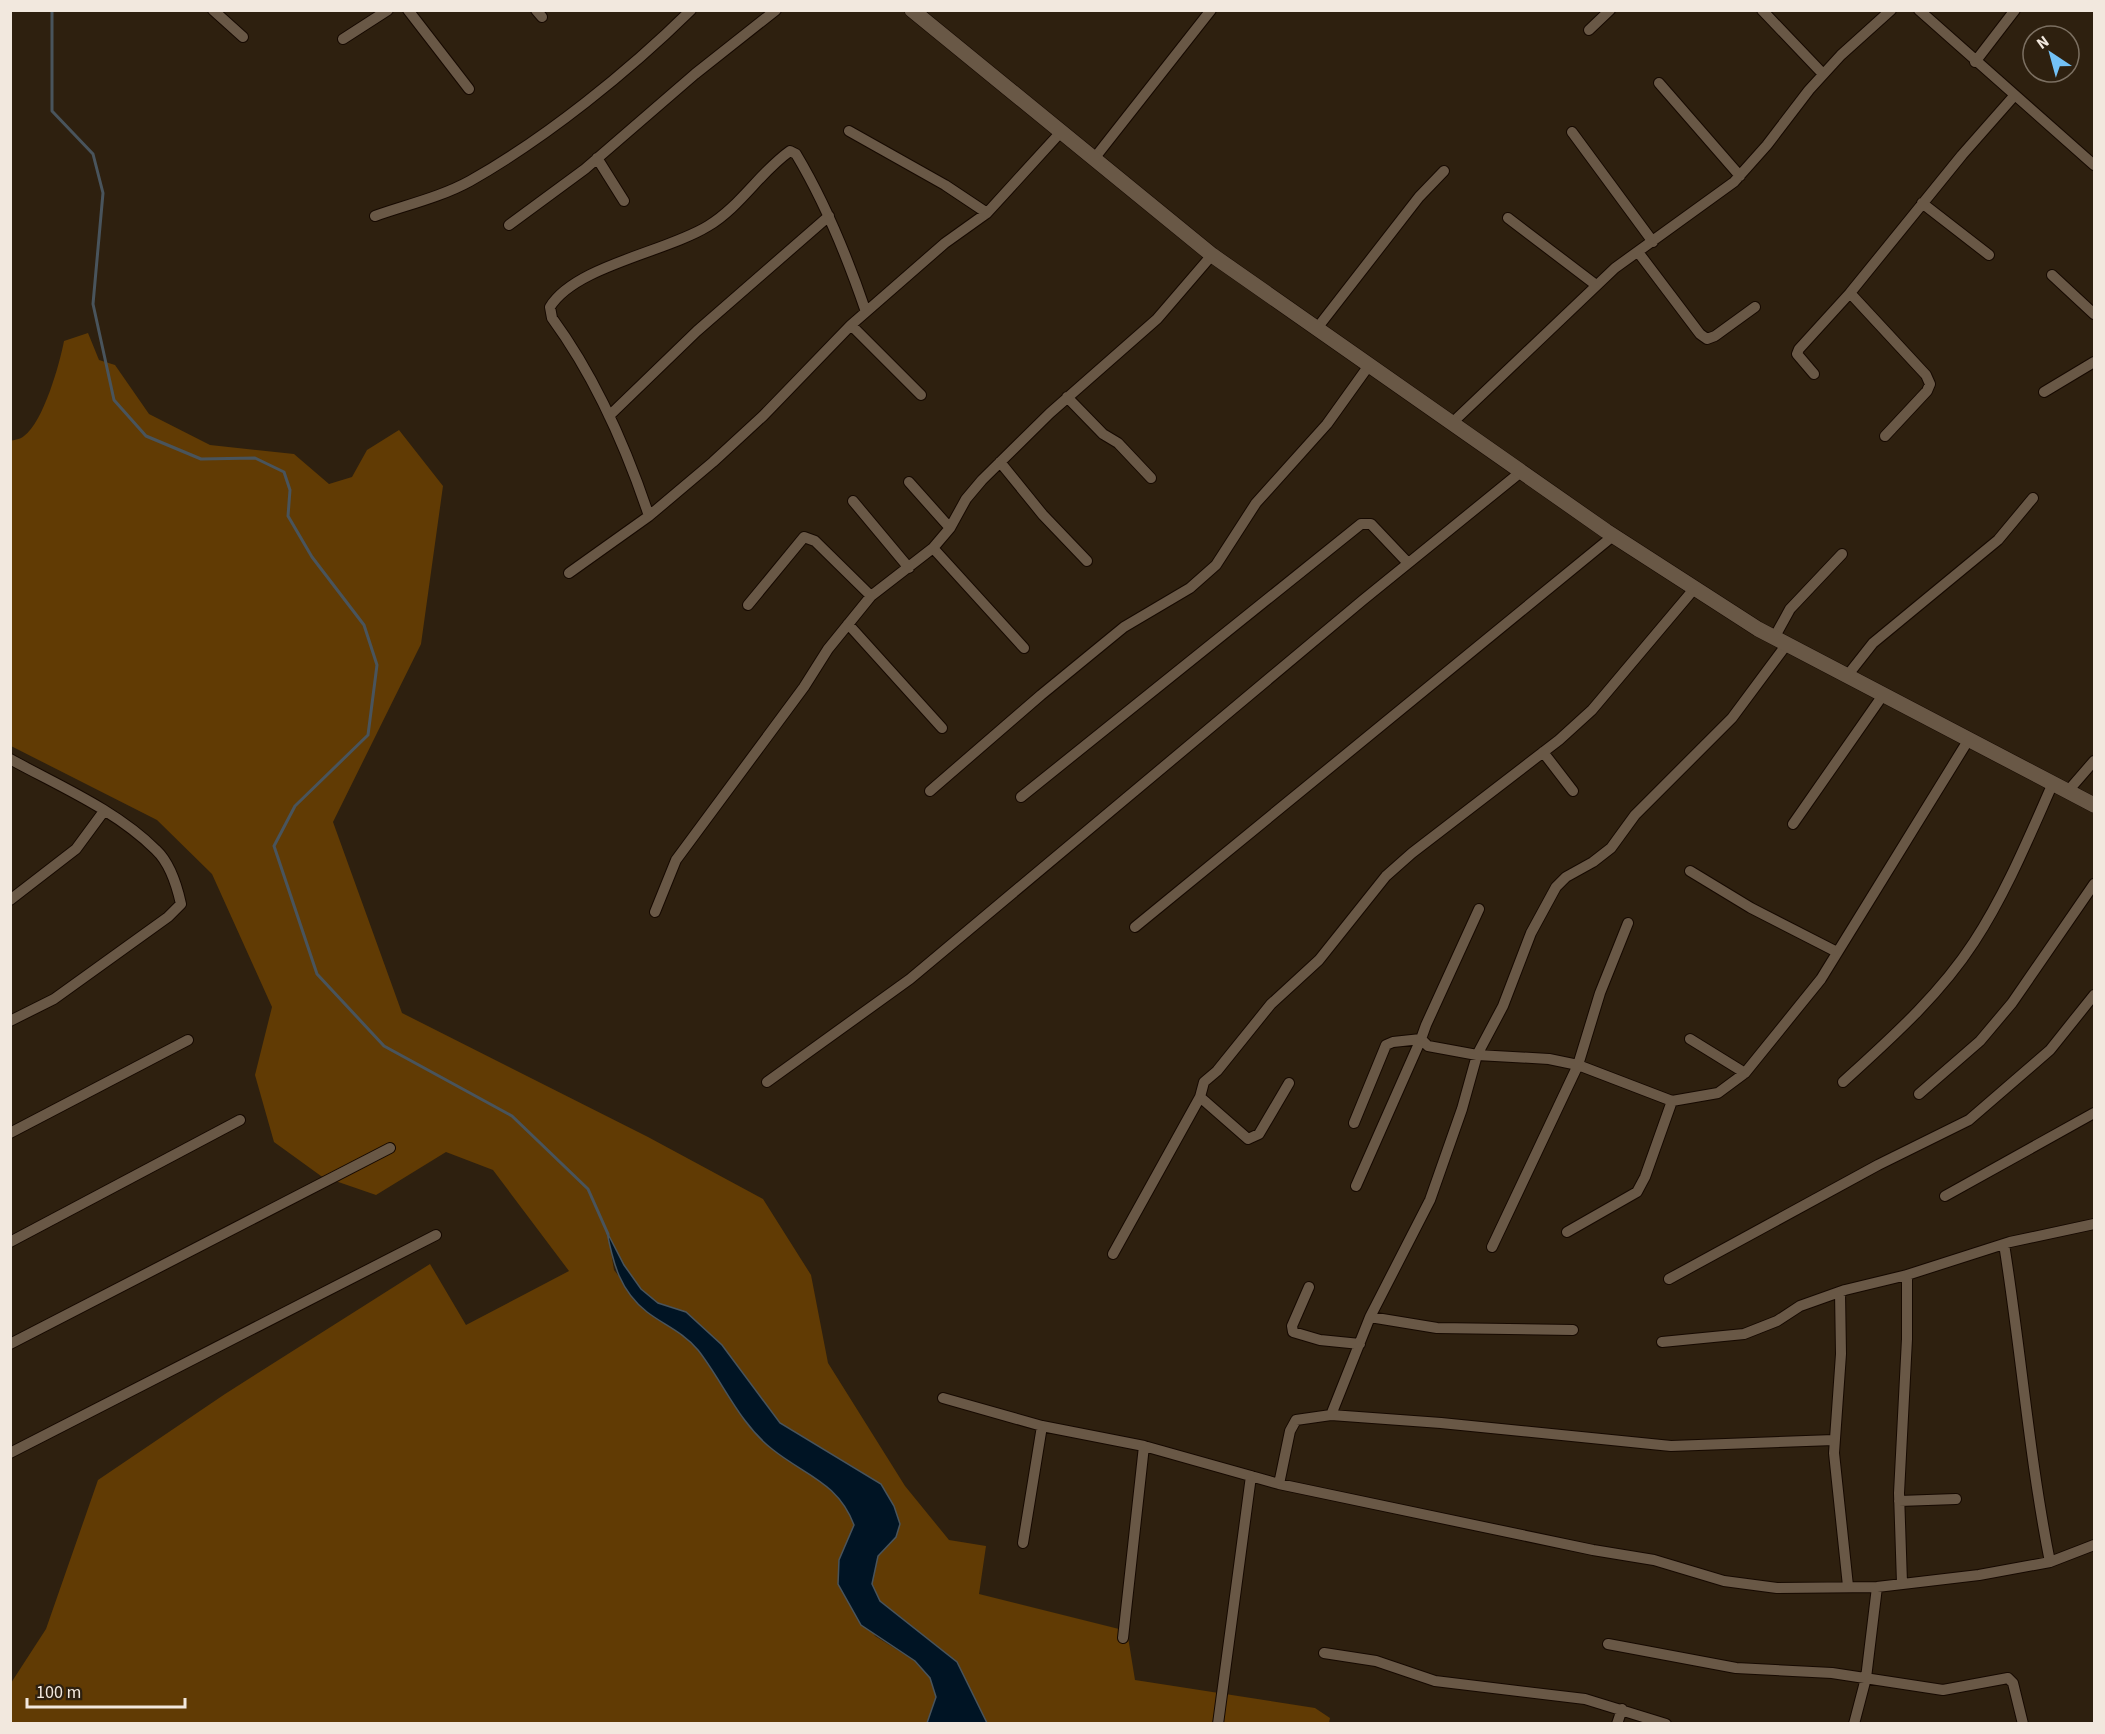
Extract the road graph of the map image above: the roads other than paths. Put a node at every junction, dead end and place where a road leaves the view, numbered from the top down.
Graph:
1 (213, 10) edge
2 (388, 10) edge
3 (408, 10) edge
4 (691, 10) edge
5 (776, 10) edge
6 (912, 10) edge
7 (1211, 10) edge
8 (1610, 10) edge
9 (1762, 10) edge
10 (1891, 10) edge
11 (1918, 10) edge
12 (2015, 10) edge
13 (1588, 30) dead end
14 (243, 37) dead end
15 (343, 39) dead end
16 (1975, 62) junction
17 (1823, 74) junction
18 (1659, 83) dead end
19 (469, 89) dead end
20 (2014, 96) junction
21 (849, 131) dead end
22 (1572, 132) dead end
23 (1060, 133) junction
24 (597, 158) junction
25 (1093, 160) junction
26 (2094, 165) edge
27 (1444, 171) dead end
28 (1740, 176) junction
29 (624, 201) dead end
30 (1922, 203) junction
31 (987, 213) junction
32 (375, 216) dead end
33 (829, 216) junction
34 (1508, 218) dead end
35 (509, 225) dead end
36 (1653, 242) junction
37 (1638, 252) junction
38 (1212, 255) junction
39 (1989, 255) dead end
40 (2052, 275) dead end
41 (1596, 285) junction
42 (1850, 293) junction
43 (1755, 307) dead end
44 (866, 312) junction
45 (2094, 314) edge
46 (851, 325) junction
47 (1318, 327) junction
48 (2094, 362) edge
49 (1370, 364) junction
50 (1814, 374) dead end
51 (2044, 392) dead end
52 (921, 395) dead end
53 (1066, 398) junction
54 (609, 416) junction
55 (1452, 423) junction
56 (1885, 436) dead end
57 (1000, 462) junction
58 (1522, 471) junction
59 (1151, 478) dead end
60 (909, 482) dead end
61 (2033, 498) dead end
62 (853, 501) dead end
63 (649, 516) junction
64 (950, 528) junction
65 (1613, 536) junction
66 (933, 548) junction
67 (1842, 554) dead end
68 (1087, 561) dead end
69 (1408, 563) junction
70 (909, 568) junction
71 (569, 573) dead end
72 (1694, 589) junction
73 (871, 596) junction
74 (748, 605) dead end
75 (848, 624) junction
76 (1780, 641) junction
77 (1024, 648) dead end
78 (1847, 676) junction
79 (1883, 695) junction
80 (942, 729) dead end
81 (1969, 739) junction
82 (1543, 752) junction
83 (10, 759) edge
84 (2094, 761) edge
85 (2053, 783) junction
86 (930, 791) dead end
87 (1573, 791) dead end
88 (2068, 791) junction
89 (1021, 797) dead end
90 (2094, 805) edge
91 (104, 811) junction
92 (1793, 824) dead end
93 (1690, 871) dead end
94 (2094, 884) edge
95 (10, 900) edge
96 (1479, 909) dead end
97 (656, 912) dead end
98 (1628, 923) dead end
99 (1135, 927) dead end
100 (1837, 952) junction
101 (2094, 995) edge
102 (10, 1021) edge
103 (1421, 1039) junction
104 (1690, 1039) dead end
105 (188, 1040) dead end
106 (1478, 1055) junction
107 (1578, 1065) junction
108 (1745, 1073) junction
109 (767, 1082) dead end
110 (1843, 1082) dead end
111 (1289, 1083) dead end
112 (1919, 1094) dead end
113 (1200, 1097) junction
114 (1672, 1101) junction
115 (2094, 1113) edge
116 (240, 1120) dead end
117 (1354, 1123) dead end
118 (10, 1133) edge
119 (390, 1148) dead end
120 (1356, 1186) dead end
121 (1945, 1196) dead end
122 (2094, 1224) edge
123 (1567, 1232) dead end
124 (436, 1235) dead end
125 (10, 1242) edge
126 (2004, 1244) junction
127 (1492, 1247) dead end
128 (1113, 1254) dead end
129 (1906, 1275) junction
130 (1669, 1279) dead end
131 (1309, 1287) dead end
132 (1840, 1292) junction
133 (1371, 1317) junction
134 (1573, 1330) dead end
135 (1662, 1342) dead end
136 (10, 1344) edge
137 (1360, 1344) junction
138 (943, 1398) dead end
139 (1330, 1415) junction
140 (1042, 1426) junction
141 (1834, 1440) junction
142 (1144, 1446) junction
143 (10, 1454) edge
144 (1251, 1476) junction
145 (1279, 1484) junction
146 (1956, 1499) dead end
147 (1899, 1502) junction
148 (1023, 1543) dead end
149 (2094, 1545) edge
150 (2050, 1562) junction
151 (1902, 1584) junction
152 (1848, 1586) junction
153 (1877, 1587) junction
154 (1123, 1638) dead end
155 (1608, 1644) dead end
156 (1324, 1653) dead end
157 (1866, 1678) junction
158 (1622, 1709) junction
159 (1218, 1724) edge
160 (1617, 1724) edge
161 (1666, 1724) edge
162 (1854, 1724) edge
163 (2023, 1724) edge

1 - 14 street
2 - 15 street
3 - 19 street
4 - 32 street
5 - 24 street
6 - 23 street
7 - 25 street
8 - 13 street
9 - 17 street
10 - 17 street
11 - 16 street
12 - 16 street
16 - 20 street
17 - 28 street
18 - 28 street
20 - 26 street
20 - 30 street
21 - 31 street
22 - 36 street
23 - 25 street
23 - 31 street
24 - 29 street
24 - 35 street
25 - 38 street
27 - 47 street
28 - 36 street
30 - 39 street
30 - 42 street
31 - 44 street
33 - 44 street
33 - 54 street
33 - 54 street
34 - 41 street
36 - 37 street
37 - 41 street
37 - 43 street
38 - 47 street
38 - 53 street
40 - 45 street
41 - 55 street
42 - 50 street
42 - 56 street
44 - 46 street
46 - 52 street
46 - 63 street
47 - 49 street
48 - 51 street
49 - 55 street
49 - 86 street
53 - 57 street
53 - 59 street
54 - 63 street
55 - 58 street
57 - 64 street
57 - 68 street
58 - 65 street
58 - 69 street
60 - 64 street
61 - 78 street
62 - 70 street
63 - 71 street
64 - 66 street
65 - 72 street
65 - 99 street
66 - 70 street
66 - 77 street
67 - 76 street
69 - 89 street
69 - 109 street
70 - 73 street
72 - 76 street
72 - 82 street
73 - 74 street
73 - 75 street
75 - 80 street
75 - 97 street
76 - 78 street
76 - 106 street
78 - 79 street
79 - 81 street
79 - 92 street
81 - 85 street
81 - 100 street
82 - 87 street
82 - 113 street
83 - 91 street
84 - 88 street
85 - 88 street
85 - 110 street
88 - 90 street
91 - 95 street
91 - 102 street
93 - 100 street
94 - 112 street
96 - 103 street
98 - 107 street
100 - 108 street
101 - 130 street
103 - 106 street
103 - 117 street
103 - 120 street
104 - 108 street
105 - 118 street
106 - 107 street
106 - 133 street
107 - 114 street
107 - 127 street
108 - 114 street
111 - 113 street
113 - 128 street
114 - 123 street
115 - 121 street
116 - 125 street
119 - 136 street
122 - 126 street
124 - 143 street
126 - 129 street
126 - 150 street
129 - 132 street
129 - 147 street
131 - 137 street
132 - 135 street
132 - 141 street
133 - 134 street
133 - 137 street
137 - 139 street
138 - 140 street
139 - 141 street
139 - 145 street
140 - 142 street
140 - 148 street
141 - 152 street
142 - 144 street
142 - 154 street
144 - 145 street
144 - 159 street
145 - 152 street
146 - 147 street
147 - 151 street
149 - 150 street
150 - 151 street
151 - 153 street
152 - 153 street
153 - 157 street
155 - 157 street
156 - 158 street
157 - 162 street
157 - 163 street
158 - 160 street
158 - 161 street

